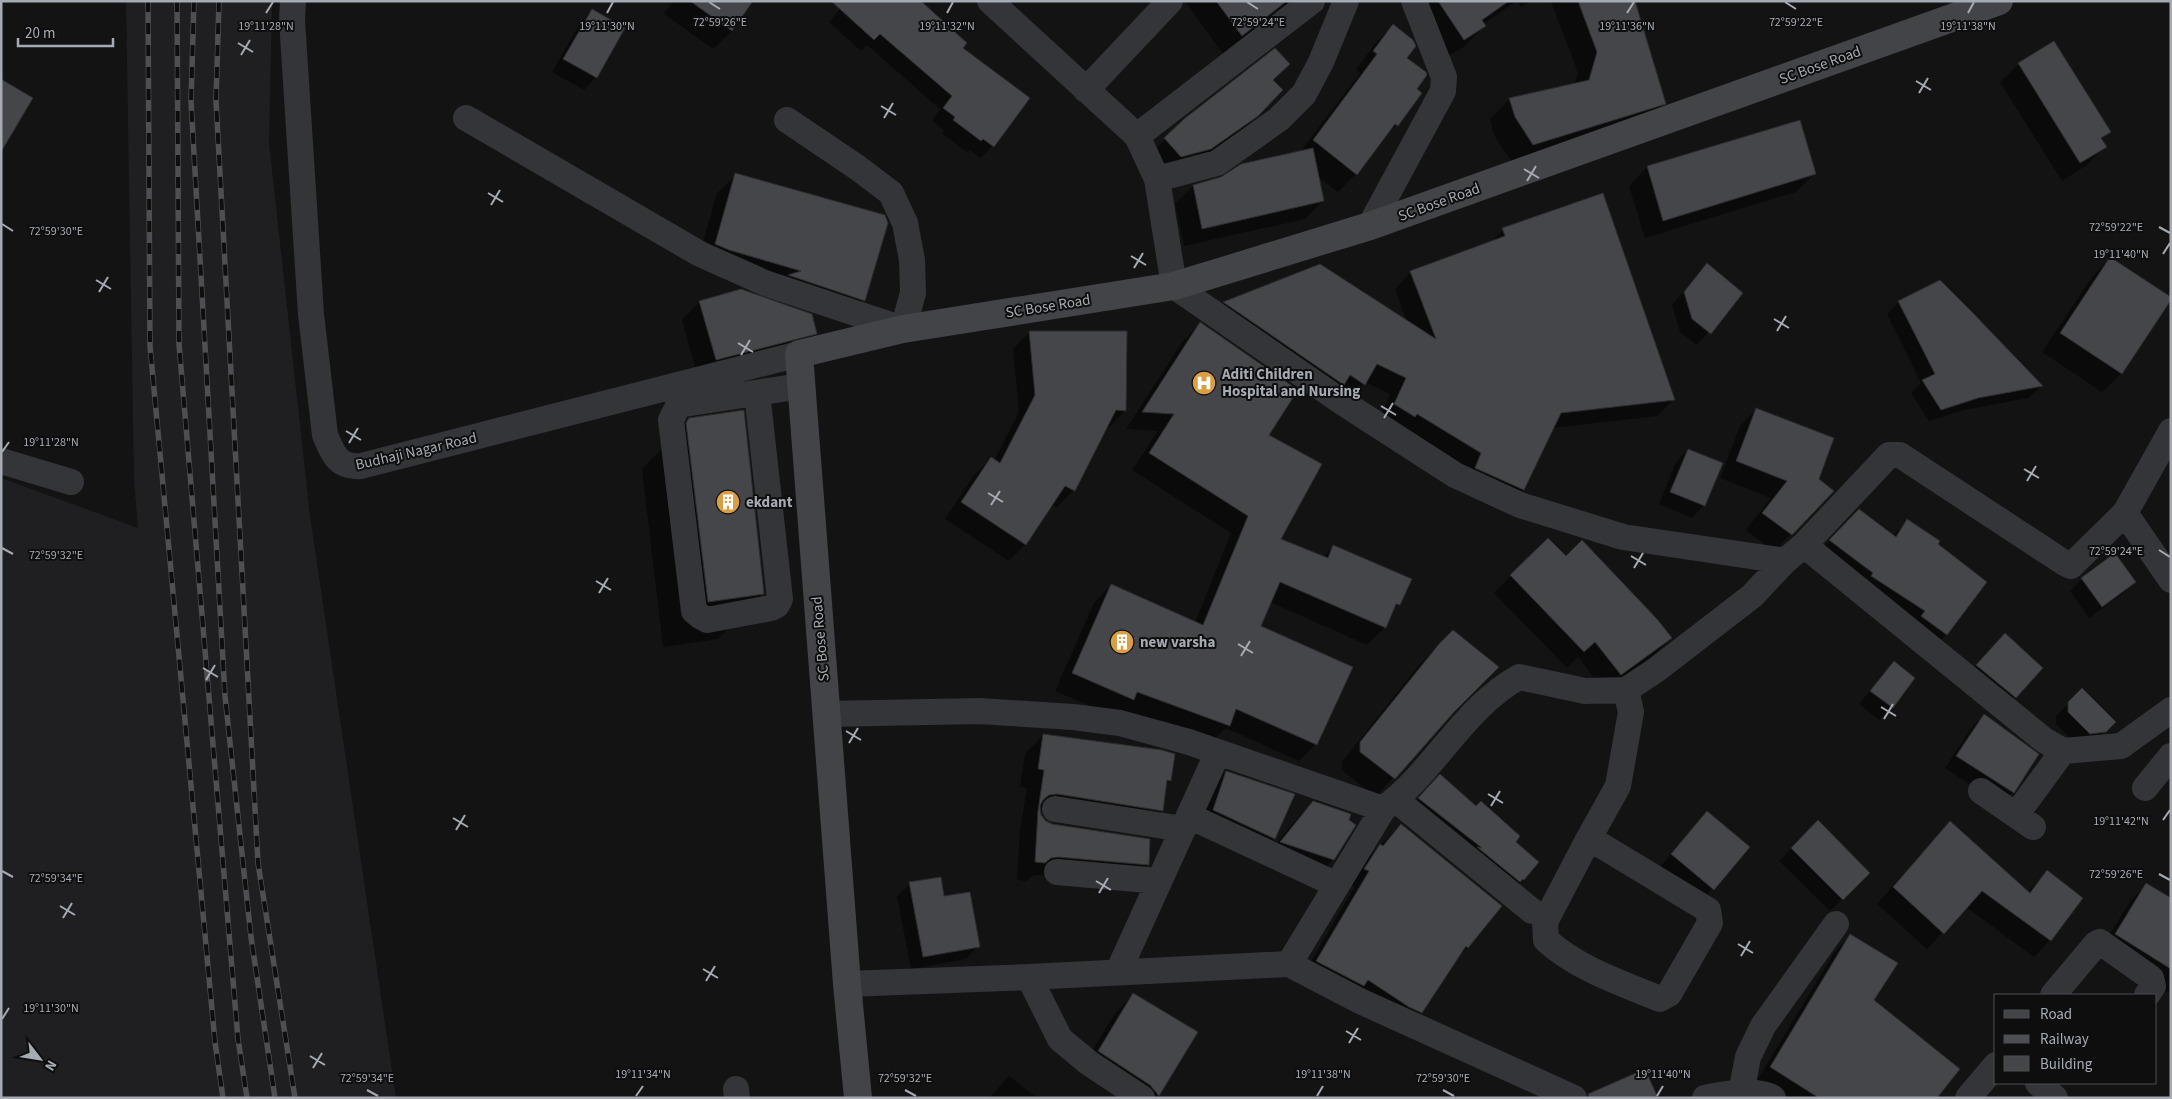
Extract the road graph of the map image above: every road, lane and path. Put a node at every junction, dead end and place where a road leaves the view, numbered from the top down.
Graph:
1 (293, 1) edge
2 (990, 1) edge
3 (1170, 1) edge
4 (1312, 1) edge
5 (1346, 1) edge
6 (1414, 1) edge
7 (1999, 1) edge
8 (1086, 90) junction
9 (466, 118) dead end
10 (787, 120) dead end
11 (1137, 136) junction
12 (1157, 179) junction
13 (1370, 226) junction
14 (1174, 286) junction
15 (903, 329) junction
16 (799, 354) junction
17 (800, 386) junction
18 (757, 392) junction
19 (2171, 432) edge
20 (1, 461) edge
21 (71, 482) dead end
22 (2125, 513) junction
23 (1794, 553) junction
24 (2171, 580) edge
25 (1626, 690) junction
26 (2171, 710) edge
27 (826, 714) junction
28 (2063, 751) junction
29 (1218, 752) junction
30 (2171, 756) edge
31 (2145, 788) dead end
32 (1981, 791) dead end
33 (1390, 805) junction
34 (1055, 809) dead end
35 (1186, 822) junction
36 (1588, 838) junction
37 (1057, 872) dead end
38 (1159, 881) junction
39 (1337, 885) junction
40 (1532, 912) dead end
41 (1836, 924) dead end
42 (1289, 964) junction
43 (1118, 972) junction
44 (1029, 977) junction
45 (847, 984) junction
46 (2055, 994) edge
47 (2148, 994) edge
48 (1994, 1067) edge
49 (2039, 1084) edge
50 (2071, 1084) edge
51 (1741, 1093) junction
52 (858, 1098) edge
53 (1142, 1098) edge
54 (1574, 1098) edge
55 (1705, 1098) edge
56 (1773, 1098) edge
57 (1968, 1098) edge
58 (2055, 1098) edge
59 (2059, 1098) edge

1 - 16 street, Budhaji Nagar Road
2 - 8 street
3 - 8 street
4 - 11 street
5 - 12 street
6 - 13 street
7 - 13 street, SC Bose Road
8 - 11 street
9 - 15 street
10 - 15 street
11 - 12 street
12 - 14 street
13 - 14 street, SC Bose Road
14 - 15 street, SC Bose Road
14 - 23 street
15 - 16 street, SC Bose Road
16 - 17 street, SC Bose Road
17 - 18 street
17 - 27 street, SC Bose Road
18 - 18 street
19 - 22 street
20 - 21 street
22 - 23 street
22 - 24 street
23 - 25 street
23 - 28 street
25 - 33 street
25 - 36 street
26 - 28 street
27 - 29 street
27 - 45 street, SC Bose Road
28 - 32 street
29 - 33 street
29 - 35 street
30 - 31 street
33 - 39 street
33 - 40 street
34 - 35 street
35 - 38 street
35 - 39 street
36 - 36 street
37 - 38 street
38 - 43 street
39 - 42 street
41 - 51 street
42 - 43 street
42 - 54 street
43 - 44 street
44 - 45 street
44 - 53 street
45 - 52 street, SC Bose Road
46 - 47 street
48 - 57 street
49 - 58 street
50 - 59 street
51 - 55 street
51 - 56 street

